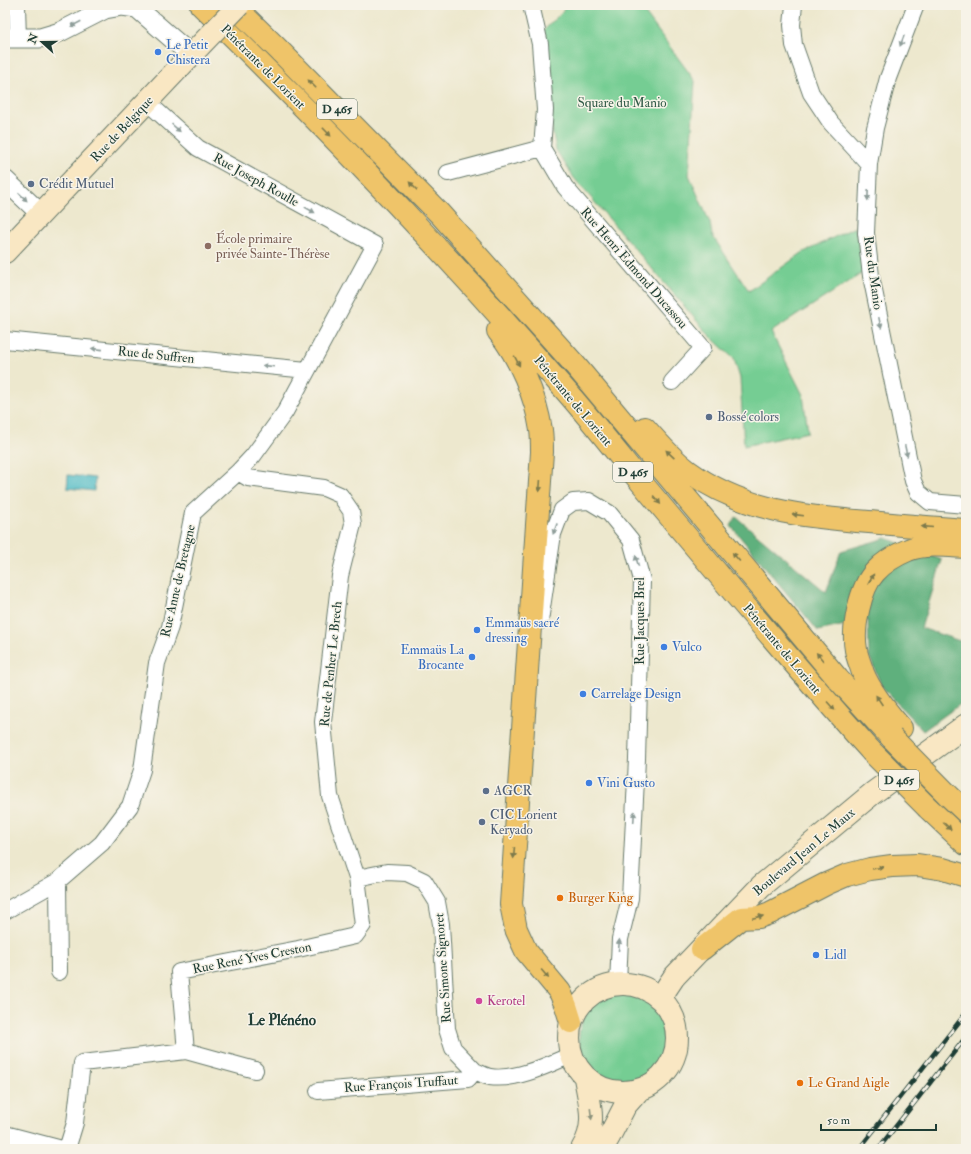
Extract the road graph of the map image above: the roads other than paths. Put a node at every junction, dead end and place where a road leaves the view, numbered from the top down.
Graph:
1 (17, 5) edge
2 (201, 5) edge
3 (233, 5) edge
4 (239, 5) edge
5 (531, 5) edge
6 (794, 5) edge
7 (916, 5) edge
8 (12, 38) edge
9 (191, 55) junction
10 (147, 102) junction
11 (542, 148) junction
12 (868, 164) junction
13 (448, 173) dead end
14 (5, 180) edge
15 (391, 197) junction
16 (41, 214) junction
17 (440, 214) junction
18 (375, 245) joint
19 (5, 252) edge
20 (5, 340) edge
21 (307, 370) junction
22 (672, 382) dead end
23 (238, 472) junction
24 (966, 505) edge
25 (966, 530) edge
26 (966, 546) edge
27 (966, 725) edge
28 (898, 735) junction
29 (521, 749) junction
30 (956, 796) edge
31 (966, 812) edge
32 (966, 844) edge
33 (966, 876) edge
34 (356, 878) junction
35 (58, 881) junction
36 (5, 911) edge
37 (355, 936) joint
38 (702, 949) junction
39 (59, 972) dead end
40 (618, 984) junction
41 (660, 998) junction
42 (571, 1022) junction
43 (186, 1051) junction
44 (571, 1055) junction
45 (255, 1070) dead end
46 (475, 1071) junction
47 (585, 1078) junction
48 (639, 1090) junction
49 (318, 1091) dead end
50 (5, 1134) edge
51 (62, 1149) edge
52 (67, 1149) edge
53 (582, 1149) edge
54 (602, 1149) edge

1 - 8 street
2 -> 15 highway, Pénétrante de Lorient / D 465
17 -> 3 highway, Pénétrante de Lorient / D 465
4 - 9 main road, Rue de Belgique, bridge
5 - 11 street
6 - 12 street
7 -> 12 street, Rue du Manio
9 -> 8 street
9 - 10 main road, Rue de Belgique
10 - 16 main road, Rue de Belgique
10 -> 18 street, Rue Joseph Roulle
11 - 13 street
11 - 22 street, Rue Henri Edmond Ducassou
12 -> 24 street, Rue du Manio
14 -> 16 street
15 -> 29 highway
15 -> 32 highway, Pénétrante de Lorient / D 465, bridge
16 - 19 main road, Rue de Belgique
25 -> 17 highway
28 -> 17 highway, Pénétrante de Lorient / D 465
18 - 21 street, Rue Anne de Bretagne
21 -> 20 street, Rue de Suffren
21 - 23 street, Rue Anne de Bretagne
23 - 34 street, Rue de Penher Le Brech
23 - 35 street, Rue Anne de Bretagne
28 -> 26 highway
27 - 38 main road, Boulevard Jean Le Maux
28 - 30 highway, Pénétrante de Lorient / D 465, bridge
40 -> 29 street, Rue Jacques Brel
29 -> 42 highway
30 - 31 highway, Pénétrante de Lorient / D 465
38 -> 33 highway
34 - 37 street, Rue de Penher Le Brech
34 - 46 street, Rue Simone Signoret
35 - 36 street, Rue Anne de Bretagne
35 - 39 street
37 - 43 street, Rue René Yves Creston
38 - 41 main road, Boulevard Jean Le Maux
40 - 41 main road
40 - 42 main road
41 - 48 main road
42 - 44 main road
43 - 45 street
43 - 52 street
44 - 46 street, Rue François Truffaut
44 - 47 main road
46 - 49 street, Rue François Truffaut
47 - 48 main road
47 -> 53 main road
48 - 54 main road
50 - 51 street

